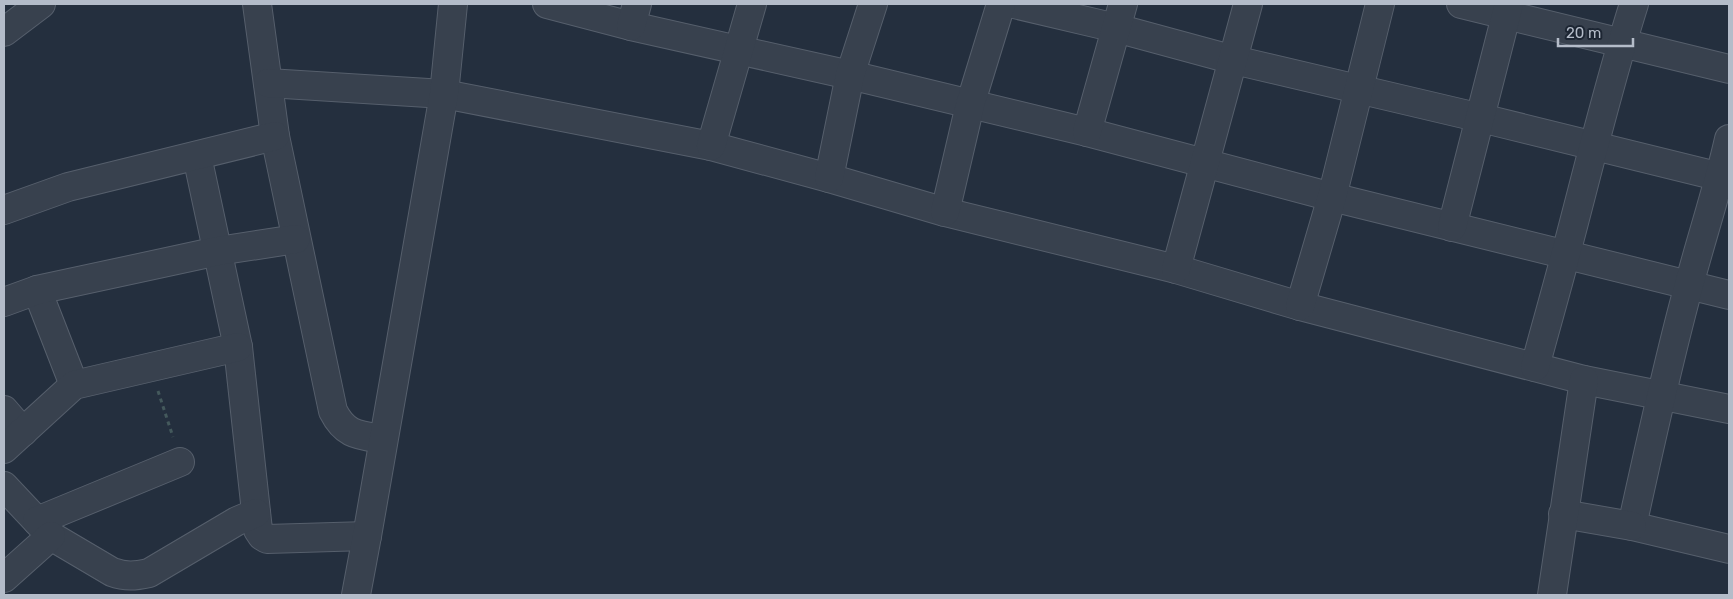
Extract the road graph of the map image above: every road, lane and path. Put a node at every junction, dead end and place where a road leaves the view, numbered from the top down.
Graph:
1 (41, 4) edge
2 (257, 4) edge
3 (453, 4) edge
4 (554, 4) edge
5 (752, 4) edge
6 (874, 4) edge
7 (1001, 4) edge
8 (1014, 4) edge
9 (1248, 4) edge
10 (1380, 4) edge
11 (1462, 4) edge
12 (1634, 4) edge
13 (1508, 10) edge
14 (634, 15) edge
15 (1119, 16) edge
16 (4, 32) edge
17 (1622, 42) junction
18 (739, 51) junction
19 (1234, 60) junction
20 (1729, 69) edge
21 (850, 75) junction
22 (268, 83) junction
23 (1359, 90) junction
24 (444, 94) junction
25 (970, 105) junction
26 (1481, 118) junction
27 (1087, 132) junction
28 (275, 136) junction
29 (1729, 139) edge
30 (711, 146) junction
31 (1594, 146) junction
32 (197, 156) junction
33 (1205, 162) junction
34 (829, 178) junction
35 (1725, 178) edge
36 (1332, 197) junction
37 (4, 210) edge
38 (945, 212) junction
39 (1452, 227) junction
40 (296, 239) junction
41 (218, 251) junction
42 (1566, 255) junction
43 (1176, 269) junction
44 (1689, 285) junction
45 (37, 290) junction
46 (1729, 295) edge
47 (4, 302) edge
48 (1300, 306) junction
49 (238, 347) junction
50 (150, 366) junction
51 (1535, 367) junction
52 (1584, 380) junction
53 (74, 385) junction
54 (1660, 397) junction
55 (1729, 409) edge
56 (4, 410) edge
57 (383, 439) junction
58 (13, 441) edge
59 (180, 462) joint
60 (4, 486) edge
61 (256, 513) junction
62 (1563, 514) junction
63 (1632, 526) junction
64 (44, 528) junction
65 (367, 536) junction
66 (1729, 549) edge
67 (4, 578) edge
68 (356, 595) edge
69 (1552, 595) edge

1 - 16 street
2 - 22 street
3 - 24 street
4 - 14 street
5 - 18 street
6 - 21 street
7 - 25 street
8 - 15 street
9 - 19 street
10 - 23 street
11 - 13 street
12 - 17 street
13 - 17 street
13 - 26 street
14 - 18 street
15 - 19 street
15 - 27 street
17 - 20 street
17 - 31 street
18 - 21 street
18 - 30 street
19 - 23 street
19 - 33 street
21 - 25 street
21 - 34 street
22 - 24 street
22 - 28 street
23 - 26 street
23 - 36 street
24 - 30 street
24 - 57 street
25 - 27 street
25 - 38 street
26 - 31 street
26 - 39 street
27 - 33 street
28 - 32 street
28 - 40 street
29 - 35 street
30 - 34 street
31 - 35 street
31 - 42 street
32 - 37 street
32 - 41 street
33 - 36 street
33 - 43 street
34 - 38 street
35 - 44 street
36 - 39 street
36 - 48 street
38 - 43 street
39 - 42 street
40 - 41 street
40 - 57 street
41 - 45 street
41 - 49 street
42 - 44 street
42 - 51 street
43 - 48 street
44 - 46 street
44 - 54 street
45 - 47 street
45 - 53 street
48 - 51 street
49 - 50 street
49 - 61 street
50 - 53 street
50 - 59 path
51 - 52 street
52 - 54 street
52 - 62 street
53 - 58 street
54 - 55 street
54 - 63 street
56 - 58 street
57 - 65 street
59 - 64 street
60 - 64 street
61 - 64 street
61 - 65 street
62 - 63 street
62 - 69 street
63 - 66 street
64 - 67 street
65 - 68 street

